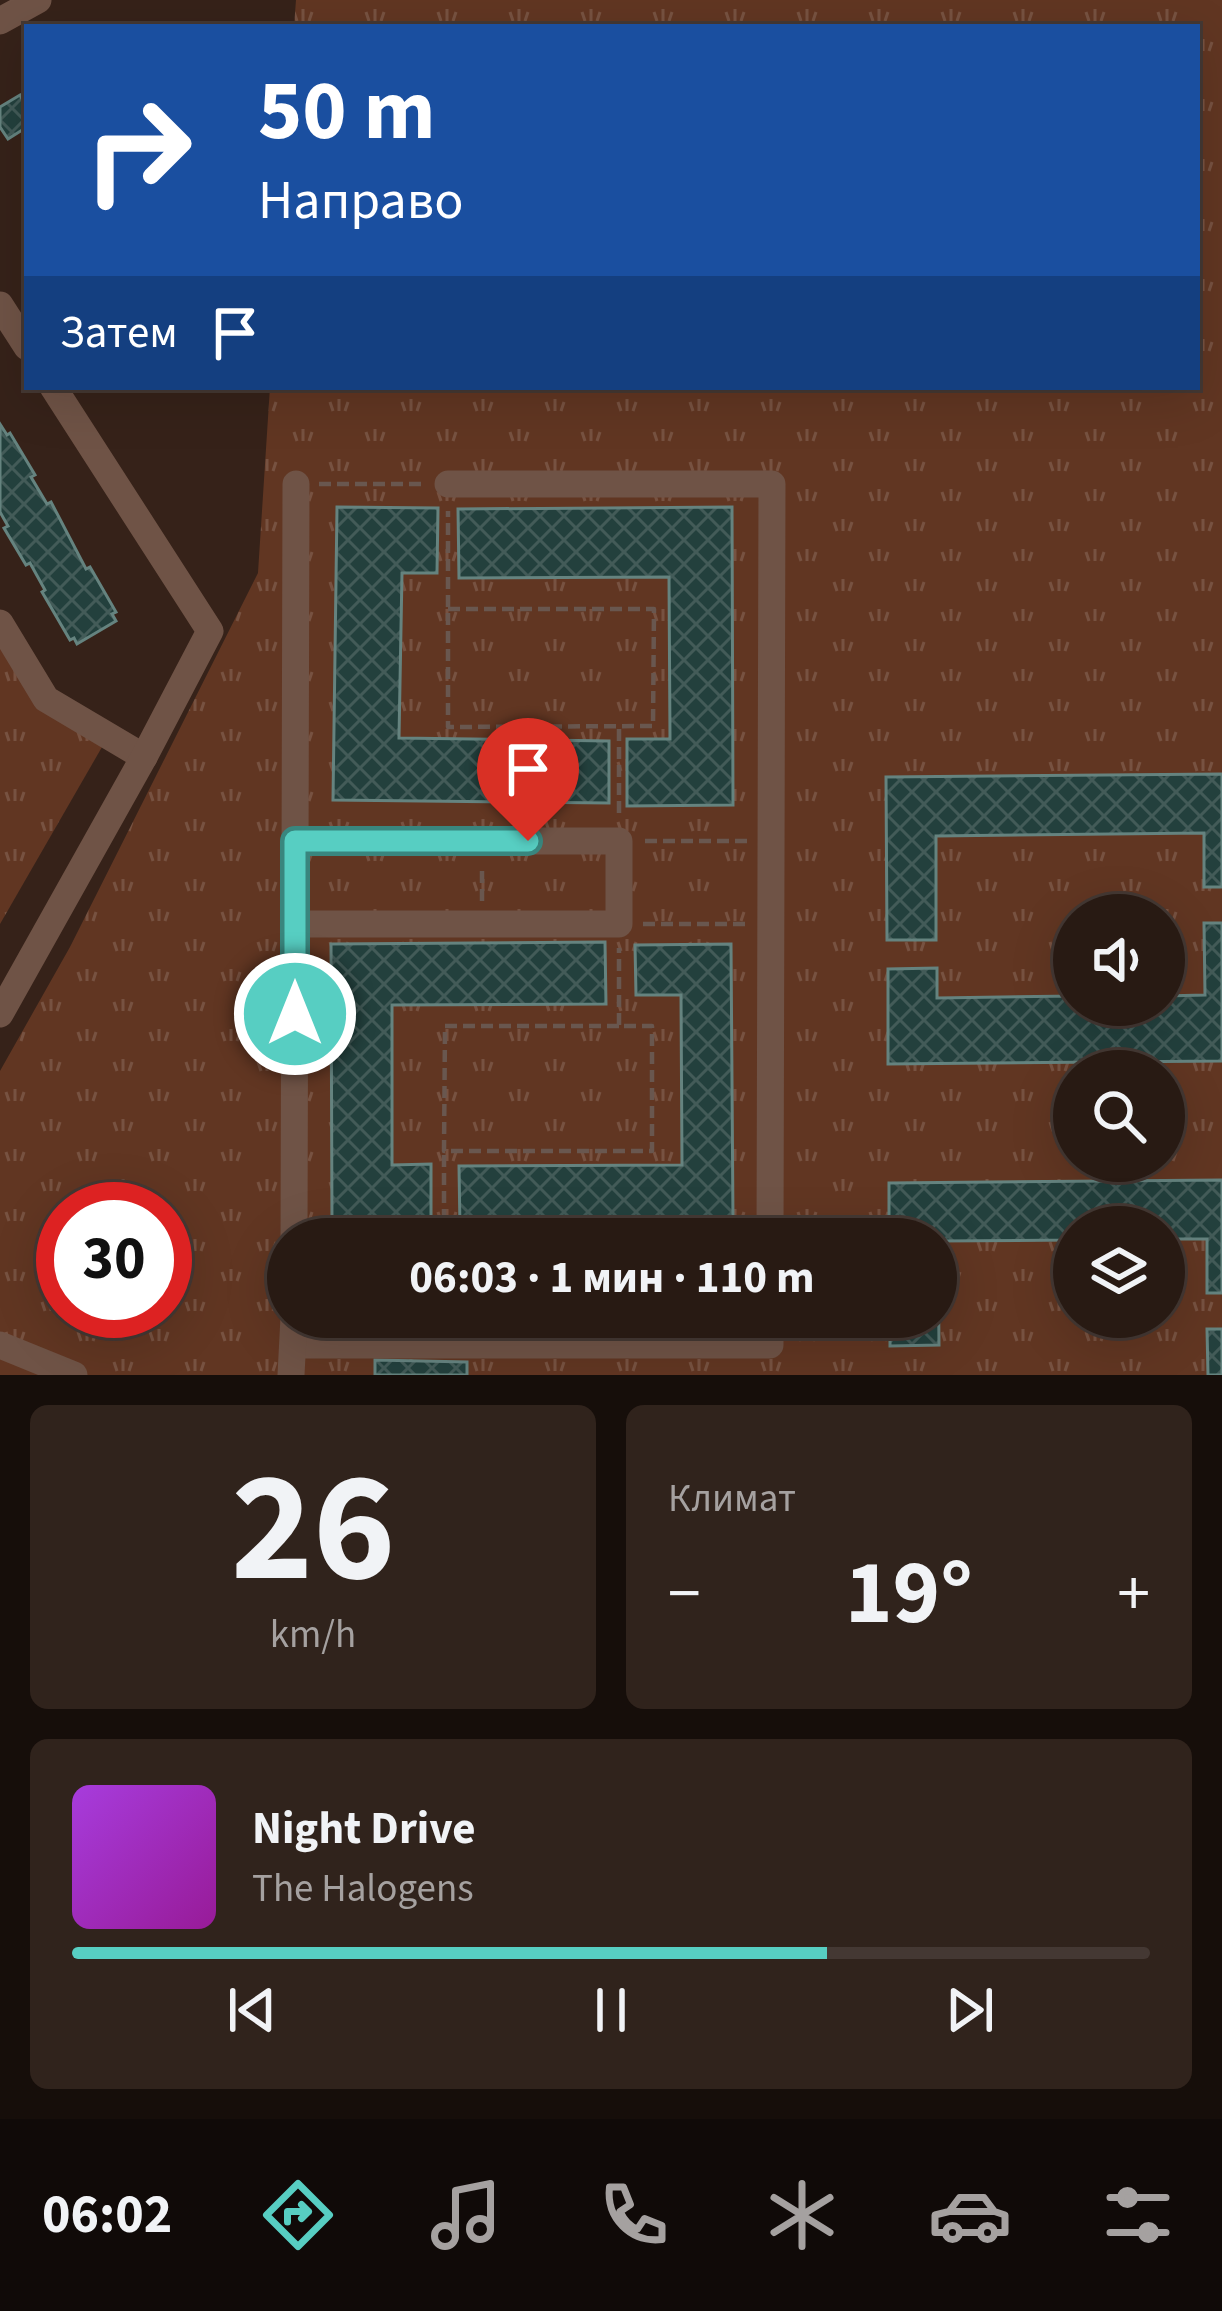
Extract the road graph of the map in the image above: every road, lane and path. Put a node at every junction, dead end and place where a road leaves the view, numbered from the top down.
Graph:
1 (38, 0) edge
2 (0, 21) edge
3 (0, 305) edge
4 (24, 342) edge
5 (55, 390) edge
6 (296, 484) joint
7 (448, 484) junction
8 (448, 609) junction
9 (0, 623) edge
10 (619, 726) junction
11 (144, 758) junction
12 (295, 841) junction
13 (482, 841) junction
14 (619, 841) junction
15 (771, 841) junction
16 (295, 924) junction
17 (482, 924) junction
18 (619, 924) junction
19 (771, 924) junction
20 (0, 1014) edge
21 (619, 1026) junction
22 (445, 1151) junction
23 (294, 1218) edge
24 (444, 1218) edge
25 (770, 1218) edge
26 (294, 1338) edge
27 (607, 1338) edge
28 (770, 1338) edge
29 (0, 1346) edge
30 (74, 1375) edge
31 (291, 1375) edge

1 - 2 street
3 - 4 street
5 - 11 street
6 - 7 path
6 - 12 street
7 - 8 path
7 - 15 street
8 - 10 path
8 - 10 path
9 - 11 street
10 - 14 path
11 - 20 street
12 - 13 street
12 - 16 street
13 - 14 street
13 - 17 path
14 - 15 path
14 - 18 street
15 - 19 street
16 - 17 street
16 - 23 street
17 - 18 street
18 - 19 path
18 - 21 path
19 - 25 street
21 - 22 path
21 - 22 path
22 - 24 path
26 - 31 street
27 - 28 street
29 - 30 street

